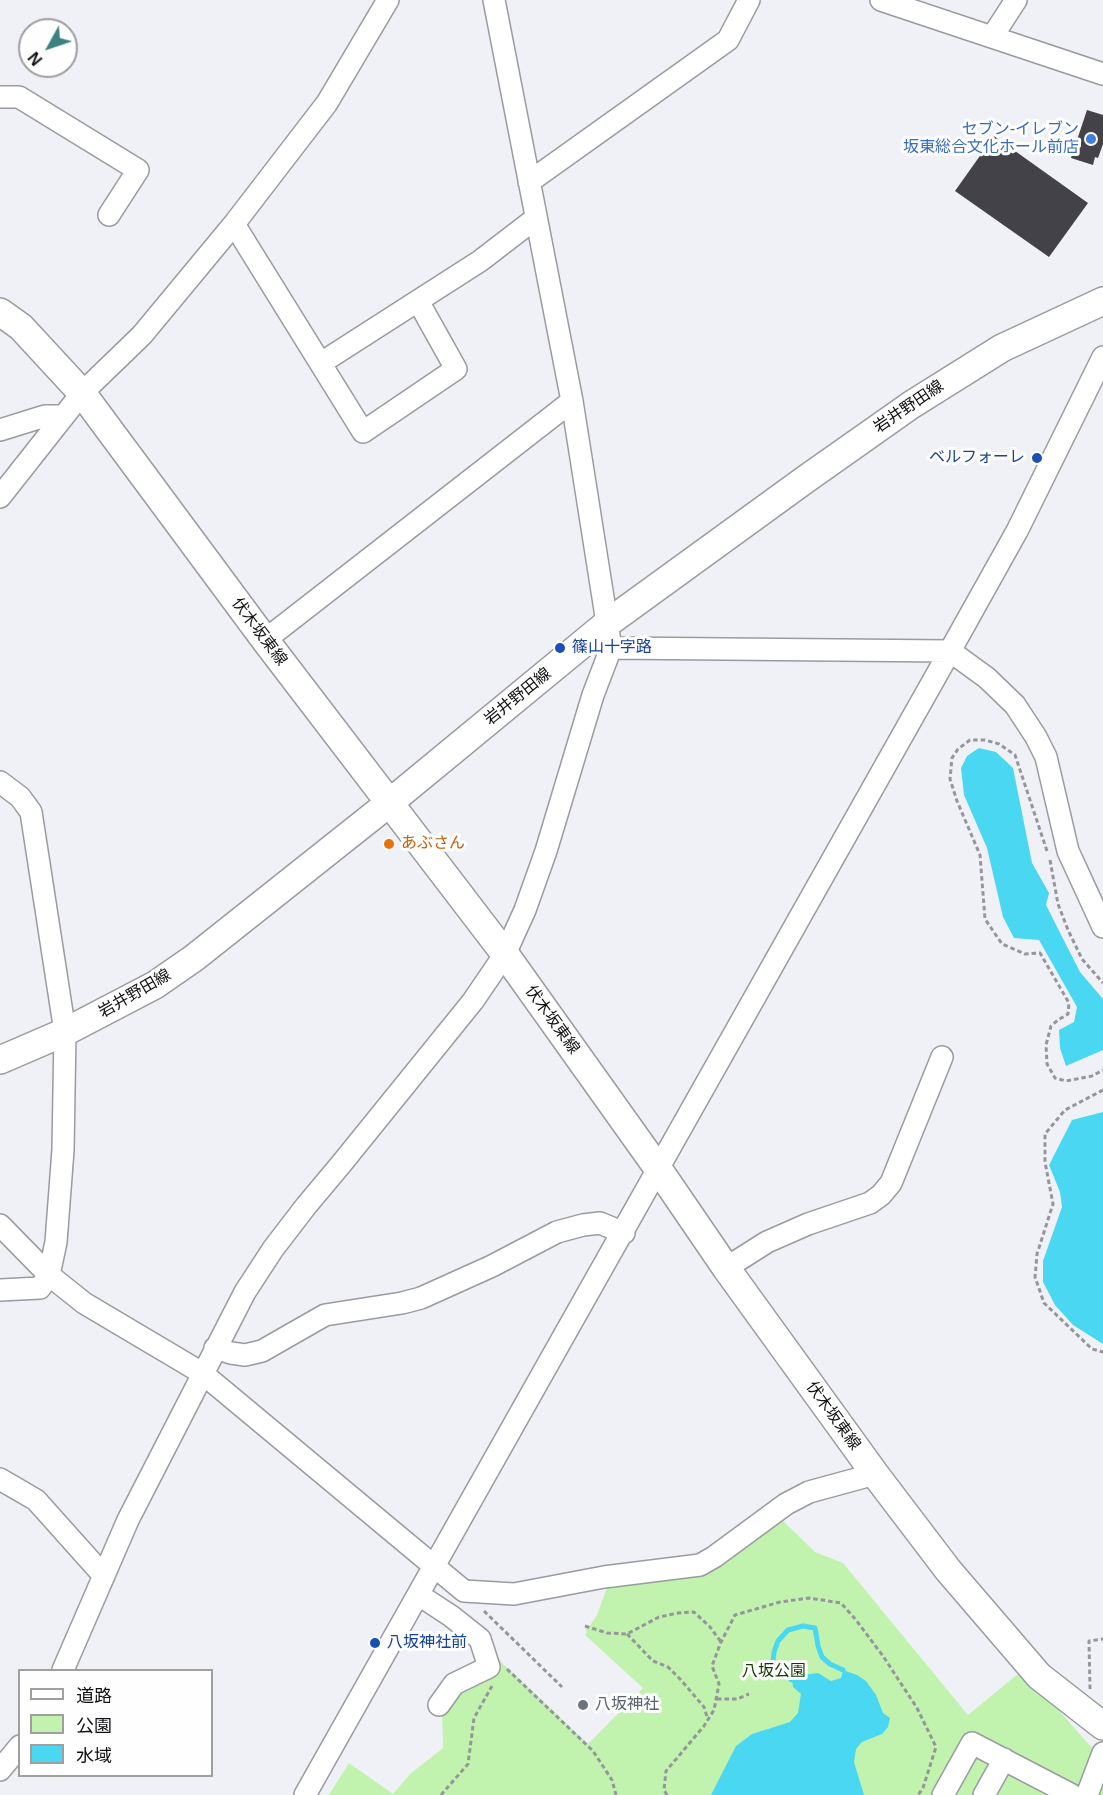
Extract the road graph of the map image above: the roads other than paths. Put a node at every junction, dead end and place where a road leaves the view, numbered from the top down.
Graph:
1 (388, 0) edge
2 (494, 0) edge
3 (749, 0) edge
4 (881, 0) edge
5 (1016, 0) edge
6 (992, 37) junction
7 (1103, 74) edge
8 (0, 97) edge
9 (529, 182) junction
10 (109, 214) dead end
11 (536, 218) junction
12 (234, 224) junction
13 (418, 301) junction
14 (1103, 301) edge
15 (0, 312) edge
16 (1103, 359) edge
17 (321, 363) junction
18 (82, 393) junction
19 (572, 401) junction
20 (64, 416) junction
21 (0, 430) edge
22 (0, 497) edge
23 (610, 635) junction
24 (265, 640) junction
25 (951, 651) junction
26 (0, 782) edge
27 (388, 804) junction
28 (1103, 927) edge
29 (505, 954) junction
30 (64, 1032) junction
31 (942, 1057) dead end
32 (0, 1060) edge
33 (659, 1170) junction
34 (0, 1225) edge
35 (624, 1233) junction
36 (726, 1268) junction
37 (49, 1275) junction
38 (0, 1290) edge
39 (215, 1348) junction
40 (202, 1373) junction
41 (874, 1474) junction
42 (0, 1479) edge
43 (434, 1567) junction
44 (104, 1576) junction
45 (419, 1594) junction
46 (64, 1669) edge
47 (439, 1705) dead end
48 (1103, 1726) edge
49 (18, 1748) edge
50 (1103, 1753) edge
51 (1004, 1759) junction
52 (0, 1770) edge
53 (1045, 1789) edge
54 (305, 1795) edge
55 (943, 1795) edge
56 (984, 1795) edge
57 (1072, 1795) edge
58 (1087, 1795) edge

1 - 12 street
2 - 9 street
3 - 9 street
4 - 6 street
5 - 6 street
6 - 7 street
8 - 10 street
9 - 11 street
11 - 13 street
11 - 19 street
12 - 17 street
12 - 18 street
13 - 17 street
13 - 17 street
14 - 23 main road, 岩井野田線
15 - 18 main road, 伏木坂東線
16 - 25 street
18 - 20 street
18 - 24 main road, 伏木坂東線
19 - 23 street
19 - 24 street
20 - 21 street
20 - 22 street
23 - 25 street
23 - 27 main road, 岩井野田線
23 - 29 street
24 - 27 main road, 伏木坂東線
25 - 28 street
25 - 33 street
26 - 30 street
27 - 29 main road, 伏木坂東線
27 - 30 main road, 岩井野田線
29 - 33 main road, 伏木坂東線
29 - 39 street
30 - 32 main road, 岩井野田線
30 - 37 street
31 - 36 street
33 - 35 street
33 - 36 main road, 伏木坂東線
34 - 37 street
35 - 39 street
35 - 43 street
36 - 41 main road, 伏木坂東線
37 - 38 street
37 - 40 street
39 - 40 street
40 - 43 street
40 - 44 street
41 - 43 street
41 - 48 main road, 伏木坂東線
42 - 44 street
43 - 45 street
44 - 46 street
45 - 47 street
45 - 54 street
49 - 52 street
50 - 58 street
51 - 53 street
51 - 55 street
51 - 56 street
53 - 57 street

